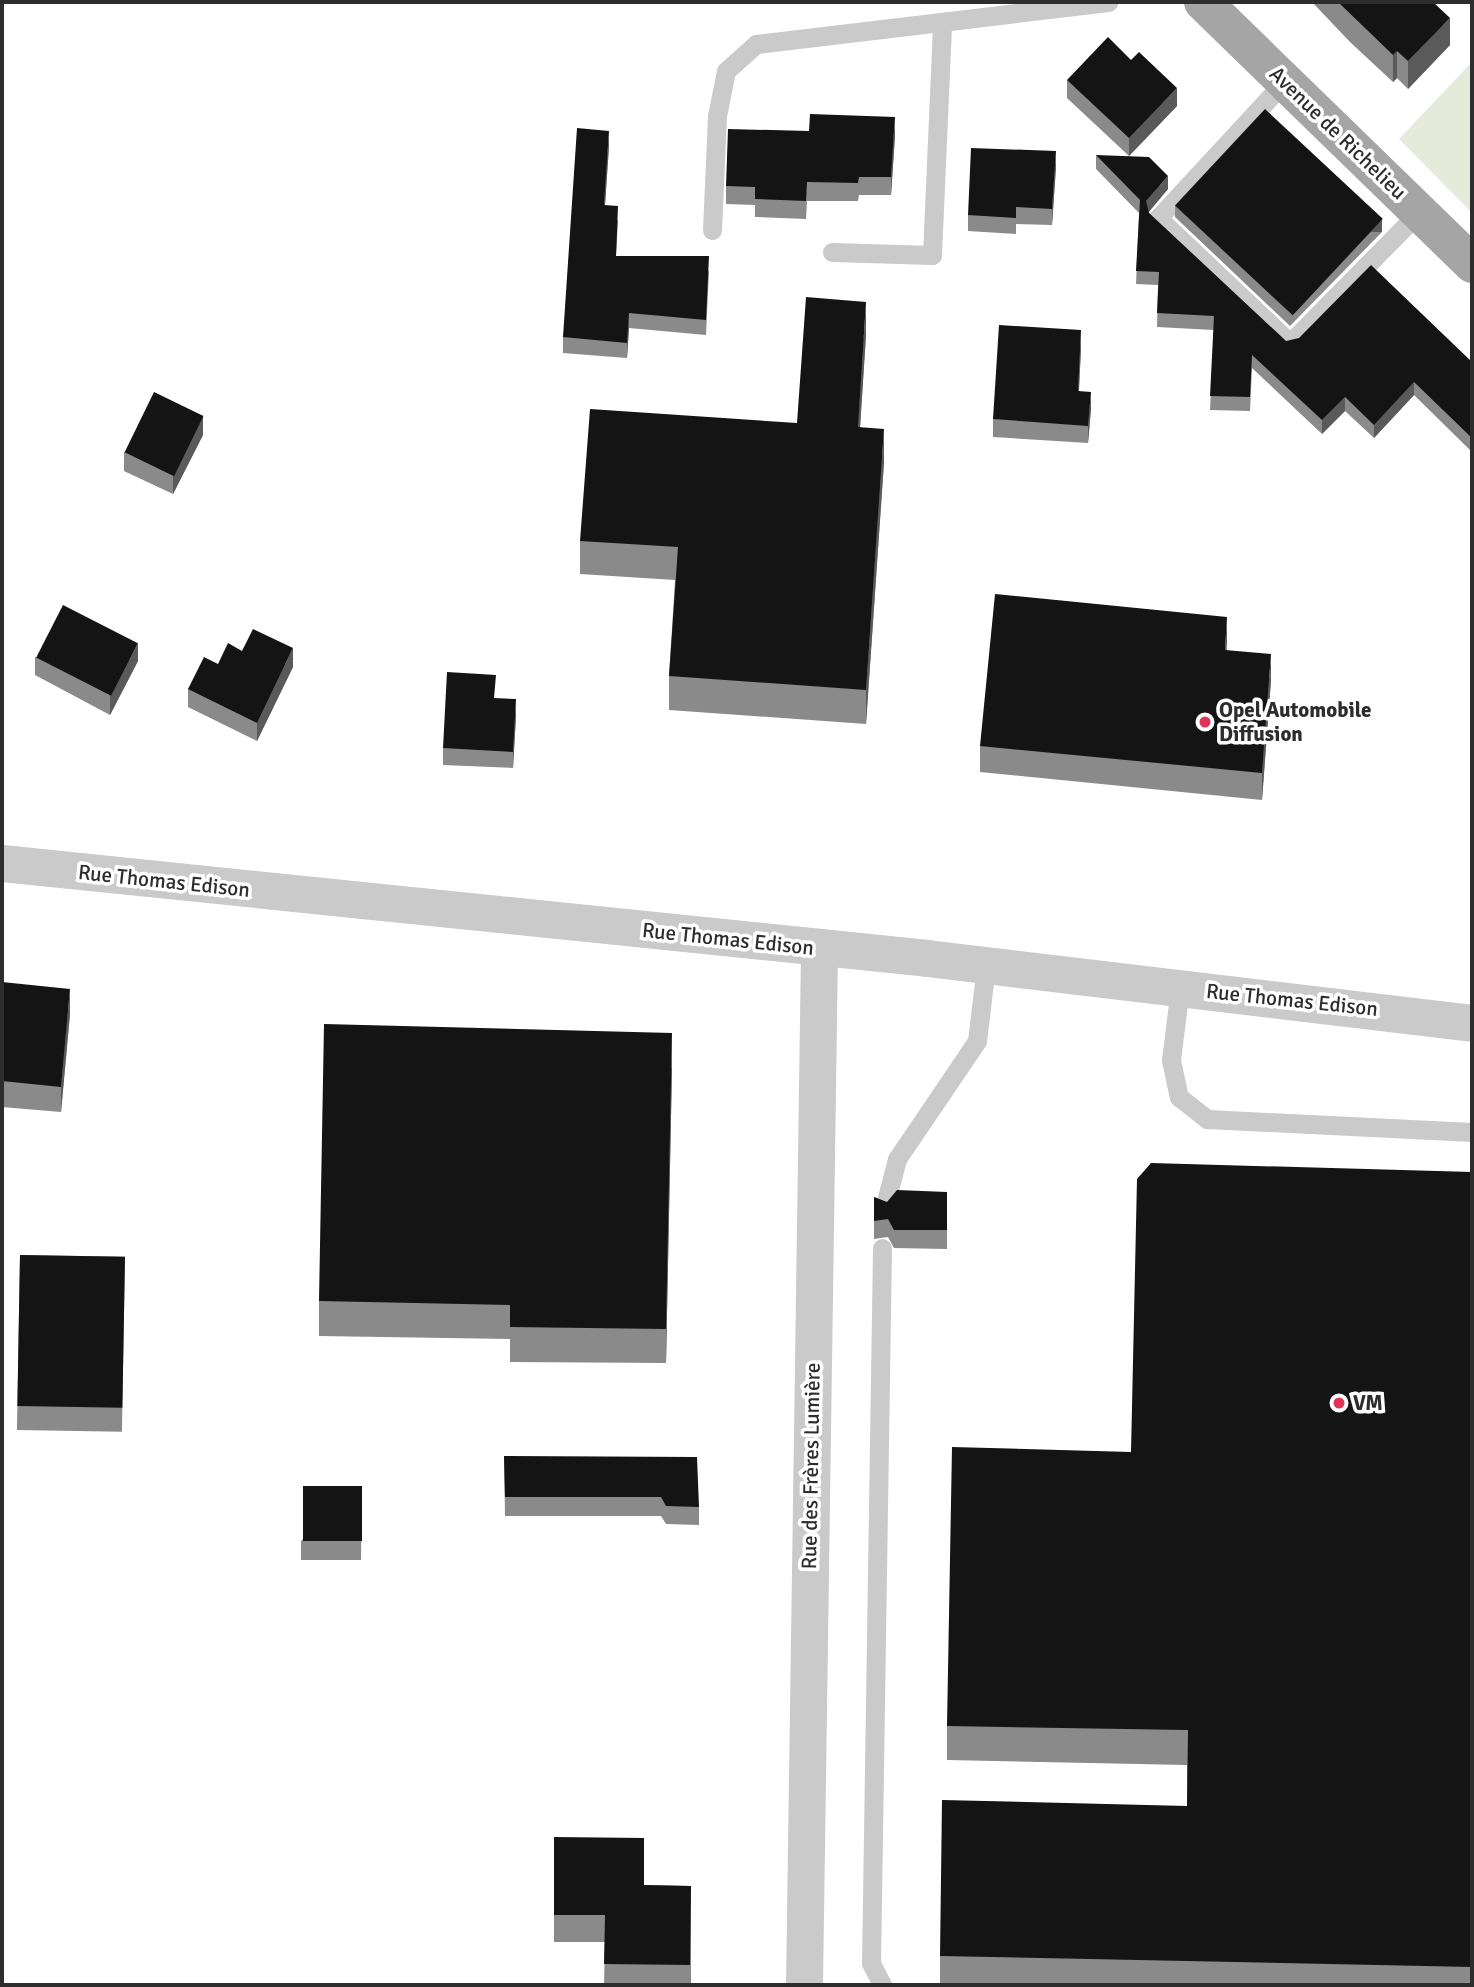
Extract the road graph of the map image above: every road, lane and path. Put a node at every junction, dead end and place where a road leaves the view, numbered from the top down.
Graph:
1 (1109, 2) edge
2 (1203, 2) edge
3 (942, 23) junction
4 (1285, 81) junction
5 (1419, 212) junction
6 (712, 230) dead end
7 (832, 252) dead end
8 (1472, 264) edge
9 (2, 863) edge
10 (819, 947) junction
11 (986, 965) junction
12 (1180, 987) junction
13 (1466, 1019) edge
14 (1472, 1132) edge
15 (884, 1209) edge
16 (882, 1248) dead end
17 (804, 1985) edge
18 (882, 1985) edge

1 - 3 lane
2 - 4 main road, Avenue de Richelieu
3 - 6 lane
3 - 7 lane
4 - 5 main road, Avenue de Richelieu
4 - 5 lane
5 - 8 main road, Avenue de Richelieu
9 - 10 street, Rue Thomas Edison
10 - 11 street, Rue Thomas Edison
10 - 17 street, Rue des Frères Lumière
11 - 12 street, Rue Thomas Edison
11 - 15 lane
12 - 13 street, Rue Thomas Edison
12 - 14 lane
16 - 18 lane

